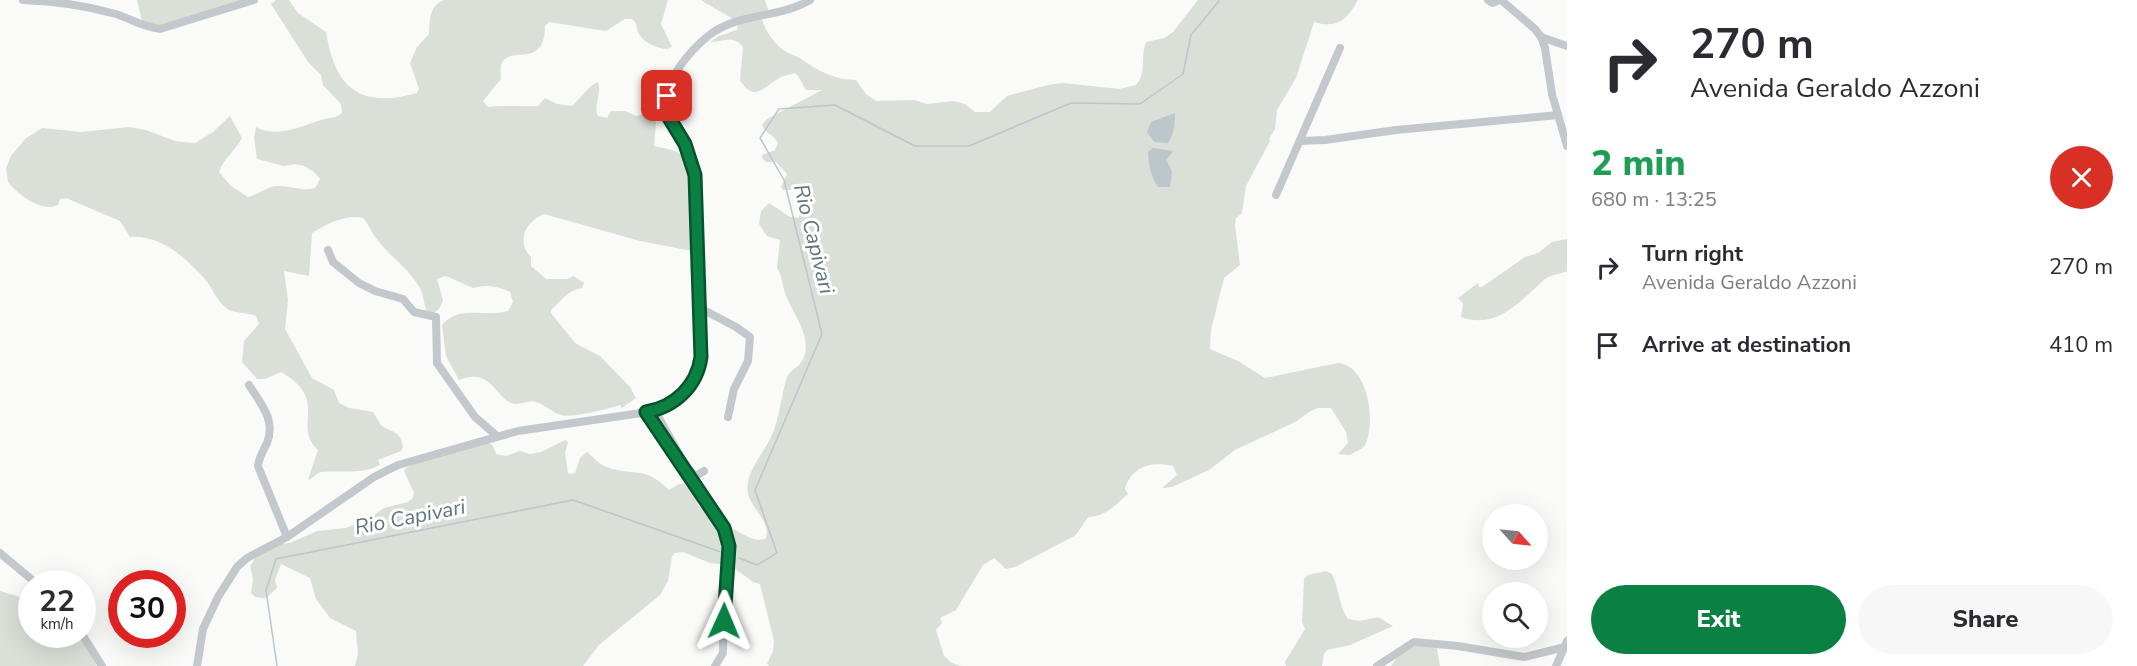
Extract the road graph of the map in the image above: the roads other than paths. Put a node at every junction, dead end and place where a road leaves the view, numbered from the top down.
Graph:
1 (23, 0) edge
2 (254, 0) edge
3 (810, 0) edge
4 (1488, 0) edge
5 (1500, 0) edge
6 (1541, 37) junction
7 (1567, 46) edge
8 (1340, 48) dead end
9 (1558, 115) junction
10 (1300, 141) junction
11 (1567, 146) edge
12 (1276, 195) dead end
13 (328, 250) dead end
14 (700, 308) junction
15 (249, 385) dead end
16 (655, 411) junction
17 (646, 412) junction
18 (728, 417) dead end
19 (497, 436) junction
20 (704, 471) dead end
21 (287, 537) junction
22 (0, 553) edge
23 (20, 570) edge
24 (1566, 644) edge
25 (91, 648) edge
26 (102, 666) edge
27 (197, 666) edge
28 (715, 666) edge
29 (1378, 666) edge
30 (1556, 666) edge

1 - 2 street
3 - 14 street
4 - 5 street
5 - 6 street
6 - 7 street
6 - 9 street
8 - 10 street
9 - 10 street
9 - 11 street
10 - 12 street
13 - 19 street
14 - 16 street
14 - 18 street
15 - 21 street
16 - 17 street
16 - 20 street
17 - 19 street
17 - 28 street
19 - 21 street
21 - 27 street
22 - 23 street
24 - 29 street
24 - 30 street
25 - 26 street

